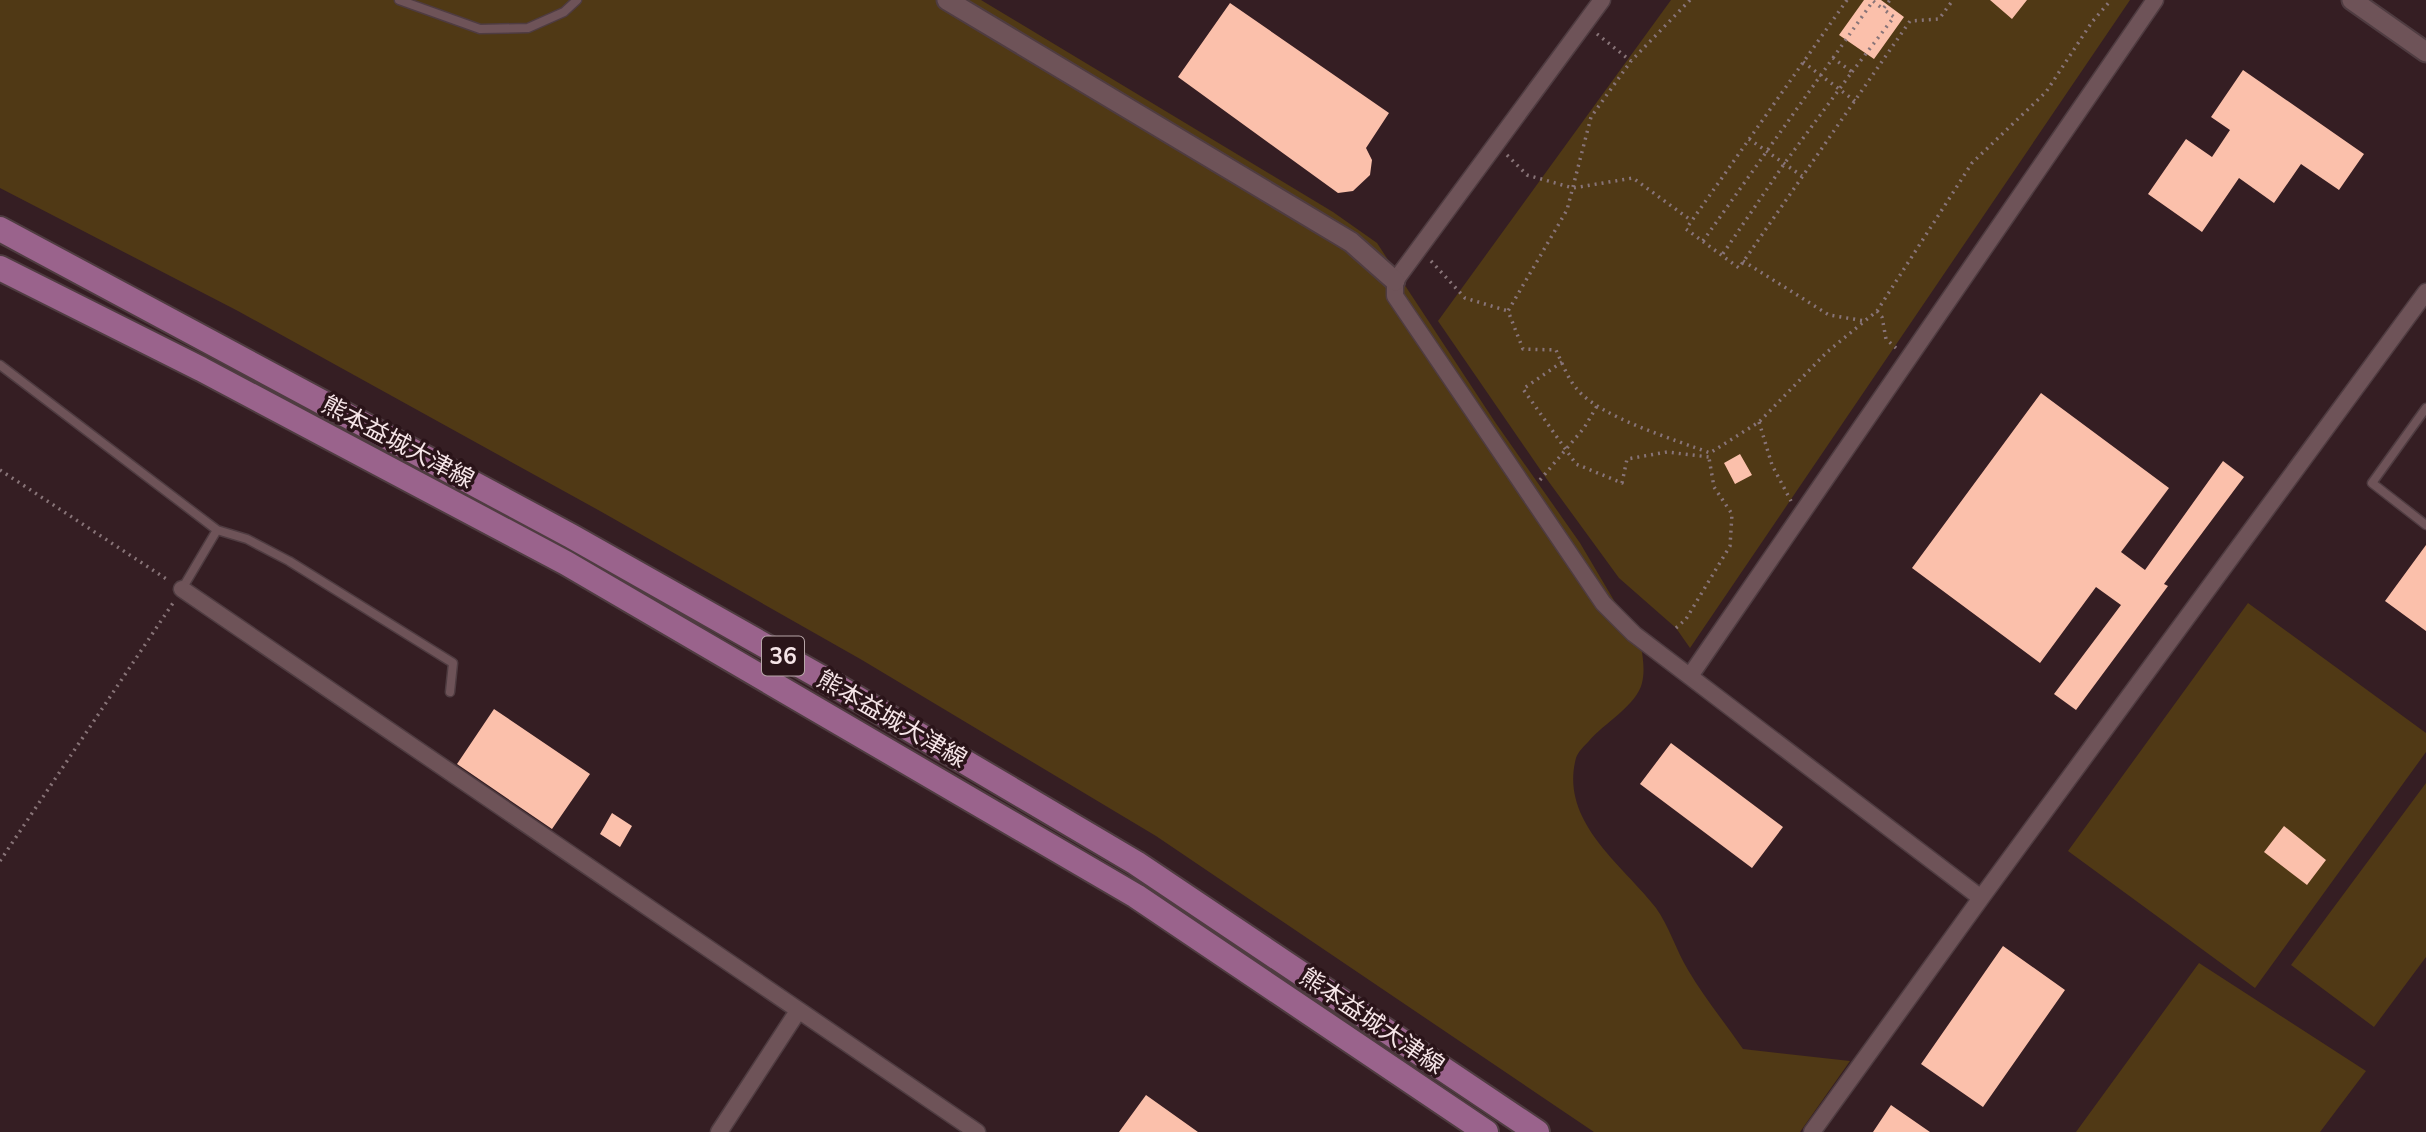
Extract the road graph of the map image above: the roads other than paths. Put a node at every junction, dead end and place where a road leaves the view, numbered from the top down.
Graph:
1 (399, 0) edge
2 (577, 0) edge
3 (947, 0) edge
4 (1602, 0) edge
5 (2155, 0) edge
6 (2352, 0) edge
7 (2426, 52) edge
8 (0, 229) edge
9 (0, 268) edge
10 (1395, 281) junction
11 (2426, 292) edge
12 (0, 365) edge
13 (2426, 408) edge
14 (2426, 524) edge
15 (217, 530) junction
16 (182, 589) joint
17 (1690, 676) junction
18 (450, 692) dead end
19 (1981, 898) junction
20 (798, 1012) junction
21 (719, 1132) edge
22 (977, 1132) edge
23 (1486, 1132) edge
24 (1537, 1132) edge
25 (1812, 1132) edge

1 - 2 lane
3 - 10 street
4 - 10 street
5 - 17 street
6 - 7 street
8 - 24 main road, 熊本益城大津線 / 36
9 - 23 main road, 熊本益城大津線 / 36
10 - 17 street
11 - 19 street
12 - 15 lane
13 - 14 lane
15 - 16 lane
15 - 18 lane
16 - 20 street
17 - 19 street
19 - 25 street
20 - 21 street
20 - 22 street

